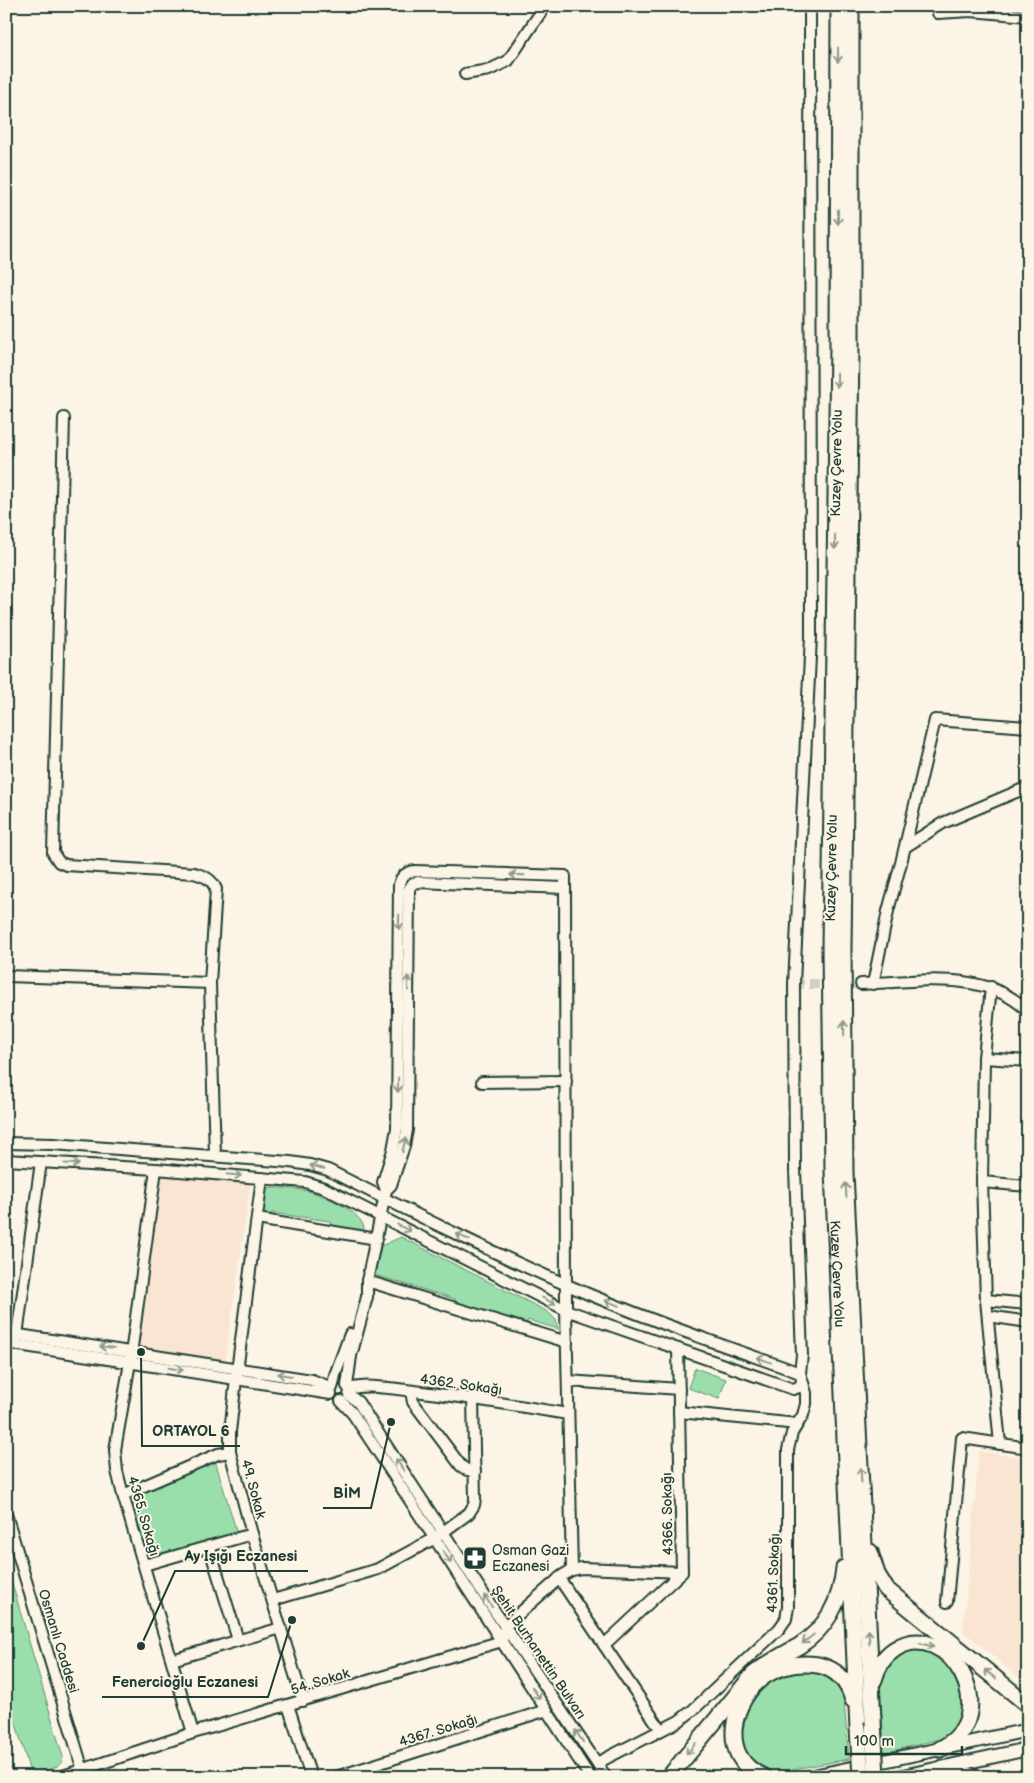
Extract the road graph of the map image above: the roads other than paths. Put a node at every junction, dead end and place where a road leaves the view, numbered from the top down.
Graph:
1 (545, 6) edge
2 (810, 6) edge
3 (838, 6) edge
4 (851, 6) edge
5 (937, 6) edge
6 (1028, 16) edge
7 (464, 74) dead end
8 (64, 418) dead end
9 (1028, 727) edge
10 (1028, 787) edge
11 (905, 848) junction
12 (404, 875) junction
13 (413, 884) junction
14 (566, 888) junction
15 (8, 976) edge
16 (210, 983) junction
17 (861, 984) tunnel mouth
18 (873, 984) junction
19 (991, 987) junction
20 (1028, 1010) edge
21 (984, 1058) junction
22 (1028, 1061) edge
23 (566, 1081) junction
24 (482, 1082) dead end
25 (6, 1143) edge
26 (215, 1156) junction
27 (6, 1160) edge
28 (41, 1162) junction
29 (156, 1168) junction
30 (262, 1178) junction
31 (982, 1182) junction
32 (1028, 1186) edge
33 (385, 1194) junction
34 (381, 1216) junction
35 (257, 1219) junction
36 (377, 1239) junction
37 (367, 1281) junction
38 (567, 1285) junction
39 (986, 1300) junction
40 (1028, 1304) edge
41 (566, 1310) junction
42 (988, 1316) junction
43 (1028, 1322) edge
44 (6, 1333) edge
45 (17, 1335) junction
46 (567, 1342) junction
47 (6, 1343) edge
48 (678, 1349) junction
49 (131, 1351) junction
50 (130, 1362) junction
51 (238, 1368) junction
52 (801, 1378) junction
53 (236, 1379) junction
54 (568, 1381) junction
55 (332, 1389) junction
56 (679, 1389) junction
57 (411, 1391) junction
58 (347, 1393) junction
59 (473, 1398) junction
60 (679, 1412) junction
61 (568, 1414) junction
62 (797, 1424) junction
63 (1000, 1444) junction
64 (1028, 1448) edge
65 (230, 1452) junction
66 (475, 1472) junction
67 (124, 1495) junction
68 (6, 1514) edge
69 (848, 1514) junction
70 (444, 1531) junction
71 (252, 1534) junction
72 (864, 1537) junction
73 (435, 1538) junction
74 (209, 1546) junction
75 (144, 1565) junction
76 (572, 1570) junction
77 (682, 1572) junction
78 (559, 1578) junction
79 (272, 1600) junction
80 (947, 1602) dead end
81 (504, 1626) junction
82 (281, 1628) junction
83 (238, 1640) junction
84 (502, 1641) junction
85 (604, 1645) junction
86 (172, 1660) junction
87 (872, 1691) junction
88 (303, 1701) junction
89 (1028, 1705) edge
90 (288, 1706) junction
91 (547, 1710) junction
92 (858, 1729) junction
93 (661, 1730) junction
94 (1028, 1730) edge
95 (193, 1733) junction
96 (940, 1749) junction
97 (1028, 1749) edge
98 (597, 1763) junction
99 (943, 1768) junction
100 (84, 1773) edge
101 (60, 1777) edge
102 (311, 1777) edge
103 (336, 1777) edge
104 (590, 1777) edge
105 (606, 1777) edge
106 (669, 1777) edge
107 (764, 1777) edge
108 (809, 1777) edge
109 (861, 1777) edge
110 (876, 1777) edge
111 (898, 1777) edge
112 (972, 1777) edge

1 - 7 street
2 - 52 street, 4361. Sokağı
3 -> 69 highway, Kuzey Çevre Yolu
72 -> 4 highway, Kuzey Çevre Yolu
5 - 6 street
8 - 16 street
9 - 11 street
10 - 11 street
11 - 18 street
12 - 13 street
14 -> 12 street
12 -> 33 street
13 - 14 street
33 -> 13 street
14 - 23 street
15 - 16 street
16 - 26 street
17 - 18 street
18 - 19 street
19 - 20 street
19 - 21 street
21 - 22 street
21 - 31 street
23 - 24 street
23 - 38 street
25 - 26 street
33 -> 26 street
27 - 28 street
28 -> 29 street
28 - 45 street
29 -> 30 street
29 - 49 street, 4365. Sokağı
30 - 34 street
30 - 35 street, 49. Sokak
31 - 32 street
31 - 39 street
33 - 34 street
38 -> 33 street
34 - 36 street
34 -> 41 street
35 - 36 street
35 - 51 street, 49. Sokak
36 - 37 street
37 - 46 street
37 - 55 street
37 - 58 street
38 - 41 street
52 -> 38 street
39 - 40 street
39 - 42 street
41 - 46 street
41 - 48 street
42 - 43 street
42 - 63 street
44 - 45 street
49 -> 45 street
46 - 54 street
47 - 50 street
48 - 52 street
48 - 56 street, 4366. Sokağı
49 - 50 street, 4365. Sokağı
49 - 51 street
50 -> 53 street
50 - 67 street, 4365. Sokağı
51 - 53 street, 49. Sokak
55 -> 51 street
52 - 62 street, 4361. Sokağı
53 - 55 street
53 - 65 street, 49. Sokak
54 - 56 street
54 - 61 street
55 - 58 street, 4362. Sokağı
55 - 58 street
56 - 60 street, 4366. Sokağı
57 - 58 street, 4362. Sokağı
57 - 59 street, 4362. Sokağı
57 - 66 street
70 -> 58 street, Şehit Burhanettin Bulvarı
58 - 73 street, Şehit Burhanettin Bulvarı
59 - 61 street, 4362. Sokağı
59 - 66 street
60 - 62 street
60 - 77 street, 4366. Sokağı
61 - 76 street
62 - 93 street, 4361. Sokağı
63 - 64 street
63 - 80 street
65 - 67 street
65 - 71 street, 49. Sokak
66 - 70 street
67 - 75 street, 4365. Sokağı
68 - 100 street, Osmanlı Caddesi
69 - 92 highway, Kuzey Çevre Yolu
69 -> 106 highway
70 - 73 street
81 -> 70 street, Şehit Burhanettin Bulvarı
71 - 74 street
71 - 79 street, 49. Sokak
87 -> 72 highway, Kuzey Çevre Yolu
89 -> 72 highway
73 - 79 street
73 -> 84 street, Şehit Burhanettin Bulvarı
74 - 75 street
74 - 83 street
75 - 86 street, 4365. Sokağı
76 - 77 street
76 - 78 street
77 - 85 street, 4366. Sokağı
78 - 81 street
78 - 85 street
79 - 82 street, 49. Sokak
81 - 84 street
98 -> 81 street, Şehit Burhanettin Bulvarı
82 - 83 street
82 - 88 street, 49. Sokak
83 - 86 street
84 - 88 street, 54. Sokak
84 -> 91 street, Şehit Burhanettin Bulvarı
85 - 93 street
86 - 95 street, 4365. Sokağı
87 -> 96 highway
87 - 110 highway, Kuzey Çevre Yolu, bridge
88 - 90 street, 54. Sokak
90 - 95 street, 54. Sokak
90 - 102 street
91 - 103 street, 4367. Sokağı
91 - 104 street, Şehit Burhanettin Bulvarı
92 - 107 highway
92 - 109 highway, bridge
93 - 98 street, 4361. Sokağı
94 - 96 main road
95 - 100 street, 54. Sokak
96 - 108 main road
97 - 99 main road
98 - 105 street, Şehit Burhanettin Bulvarı
99 - 111 main road
99 - 112 highway
100 - 101 street, 54. Sokak

